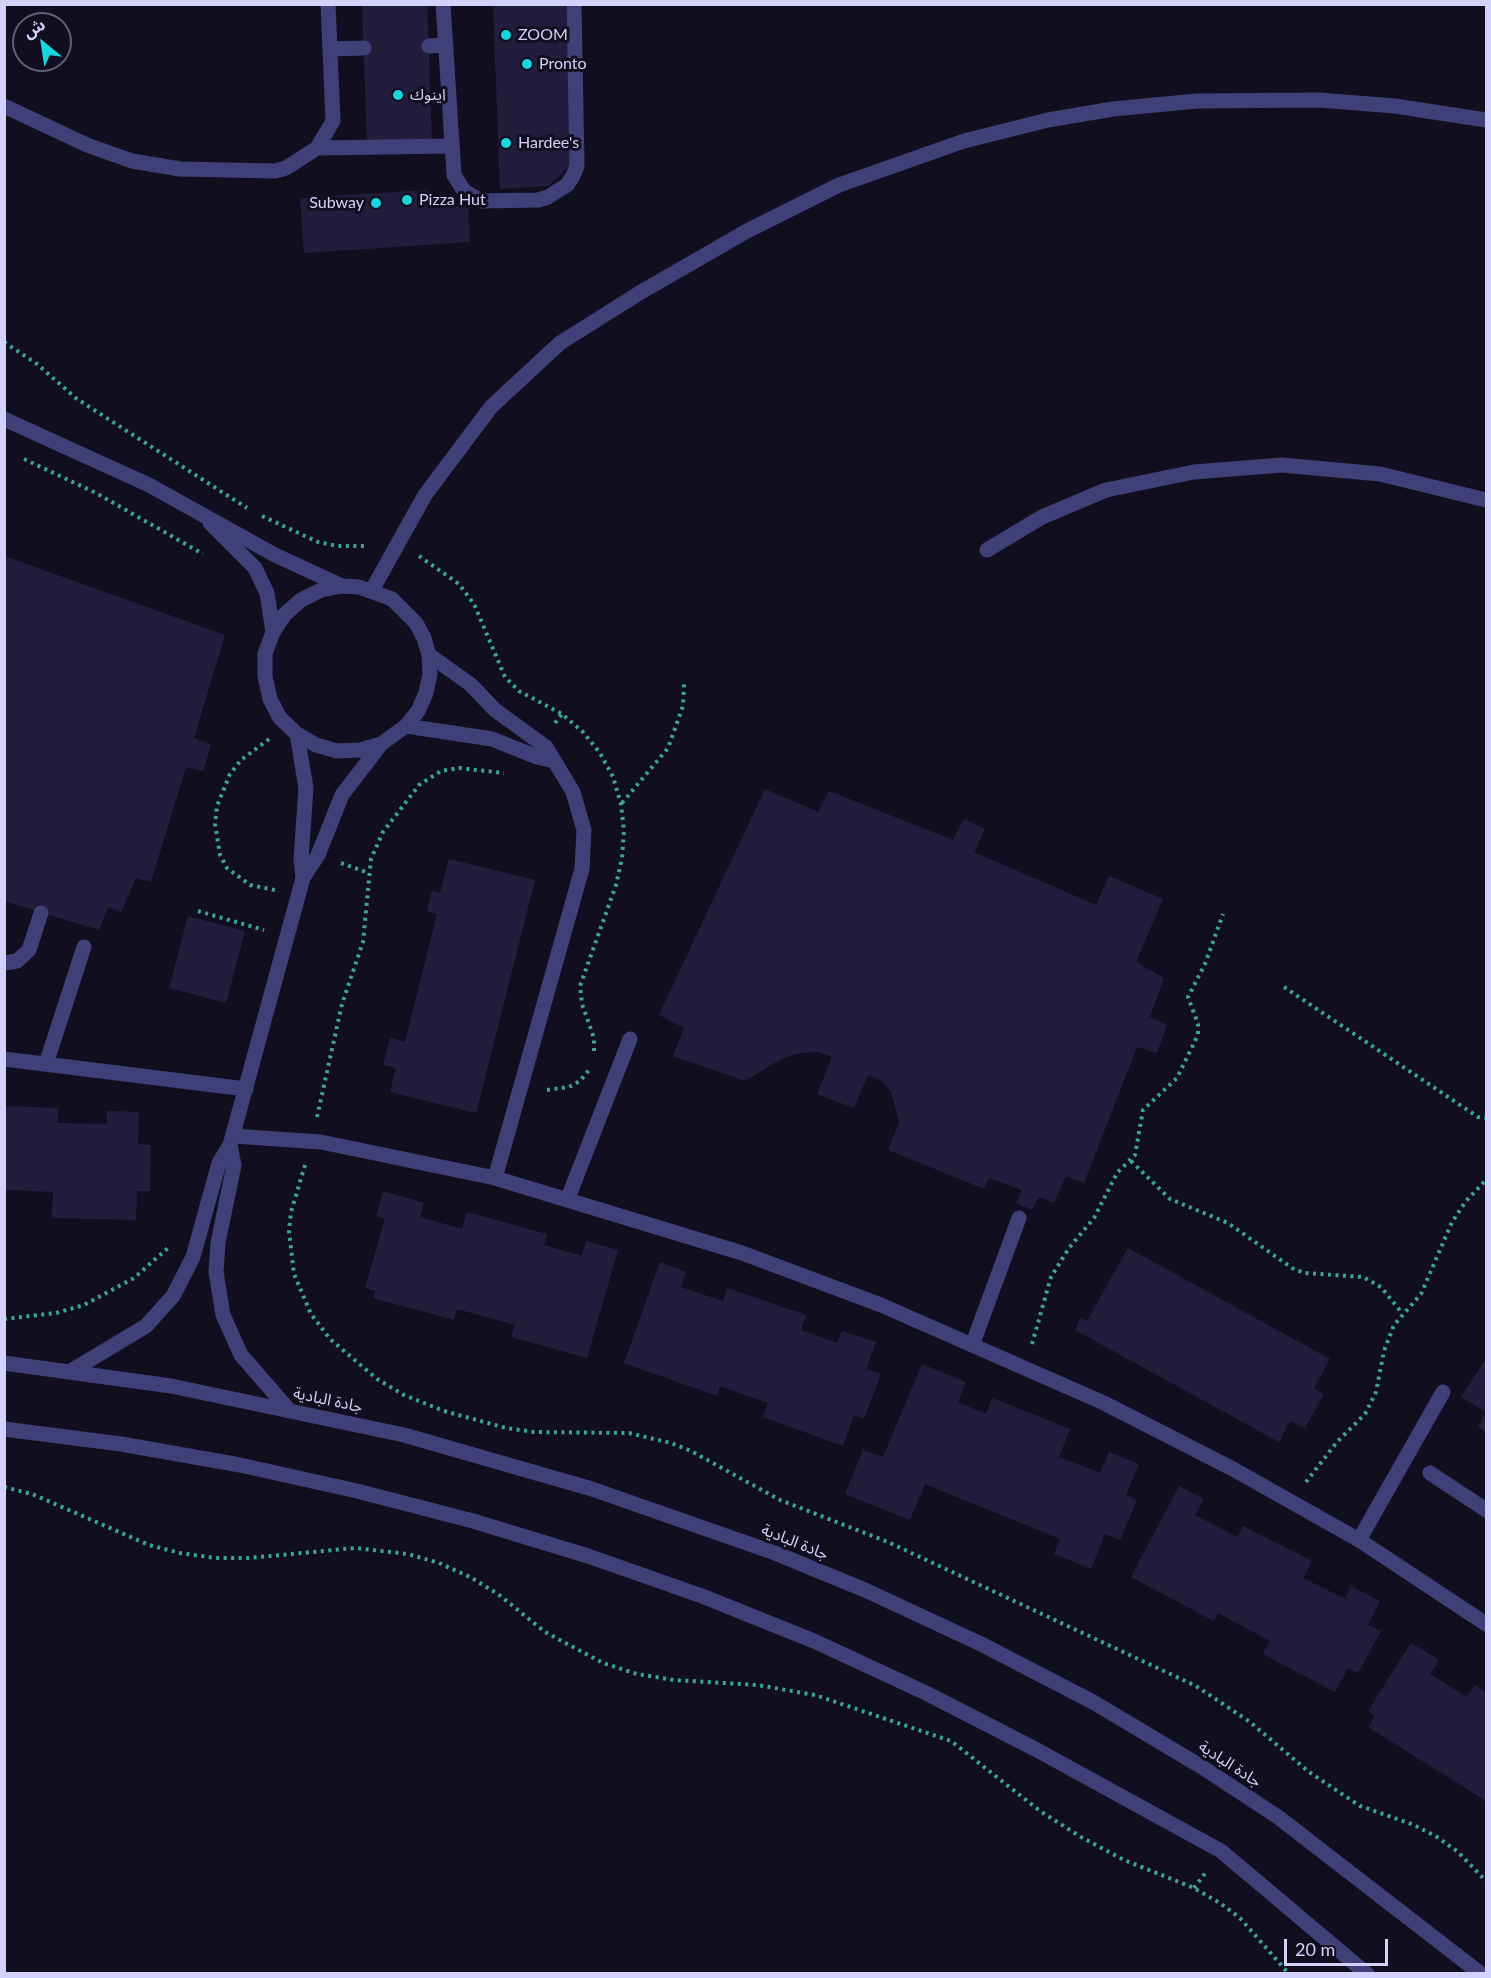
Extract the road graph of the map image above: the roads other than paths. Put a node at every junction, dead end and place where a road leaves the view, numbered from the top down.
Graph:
1 (328, 4) edge
2 (443, 4) edge
3 (574, 4) edge
4 (446, 45) junction
5 (429, 46) dead end
6 (364, 48) dead end
7 (330, 49) junction
8 (4, 106) edge
9 (1486, 120) edge
10 (451, 146) junction
11 (317, 148) junction
12 (4, 418) edge
13 (1486, 500) edge
14 (200, 513) junction
15 (987, 550) dead end
16 (342, 586) junction
17 (372, 590) junction
18 (273, 632) junction
19 (429, 655) junction
20 (406, 726) junction
21 (297, 734) junction
22 (381, 744) junction
23 (554, 761) junction
24 (303, 878) junction
25 (41, 914) dead end
26 (84, 947) dead end
27 (4, 963) edge
28 (630, 1039) dead end
29 (4, 1059) edge
30 (46, 1064) junction
31 (246, 1089) junction
32 (231, 1141) junction
33 (495, 1178) junction
34 (568, 1198) junction
35 (1019, 1218) dead end
36 (973, 1343) junction
37 (4, 1363) edge
38 (71, 1371) junction
39 (1443, 1392) dead end
40 (288, 1409) junction
41 (4, 1429) edge
42 (1430, 1473) dead end
43 (1486, 1510) edge
44 (1359, 1540) junction
45 (1486, 1624) edge
46 (1366, 1974) edge
47 (1480, 1974) edge

1 - 7 street
2 - 4 street
3 - 10 street
4 - 5 street
4 - 10 street
6 - 7 street
7 - 11 street
8 - 11 street
9 - 17 street
10 - 11 street
12 - 14 street
13 - 15 street
14 - 16 street
14 - 18 street
16 - 17 street
16 - 18 street
17 - 19 street
18 - 21 street
19 - 20 street
19 - 23 street
20 - 22 street
20 - 23 street
21 - 22 street
21 - 24 street
22 - 24 street
23 - 33 street
24 - 31 street
25 - 27 street
26 - 30 street
28 - 34 street
29 - 30 street
30 - 31 street
31 - 32 street
32 - 33 street
32 - 38 street
32 - 40 street
33 - 34 street
34 - 36 street
35 - 36 street
36 - 44 street
37 - 38 street, جادة البادية
38 - 40 street, جادة البادية
39 - 44 street
40 - 47 street, جادة البادية
41 - 46 street
42 - 43 street
44 - 45 street

